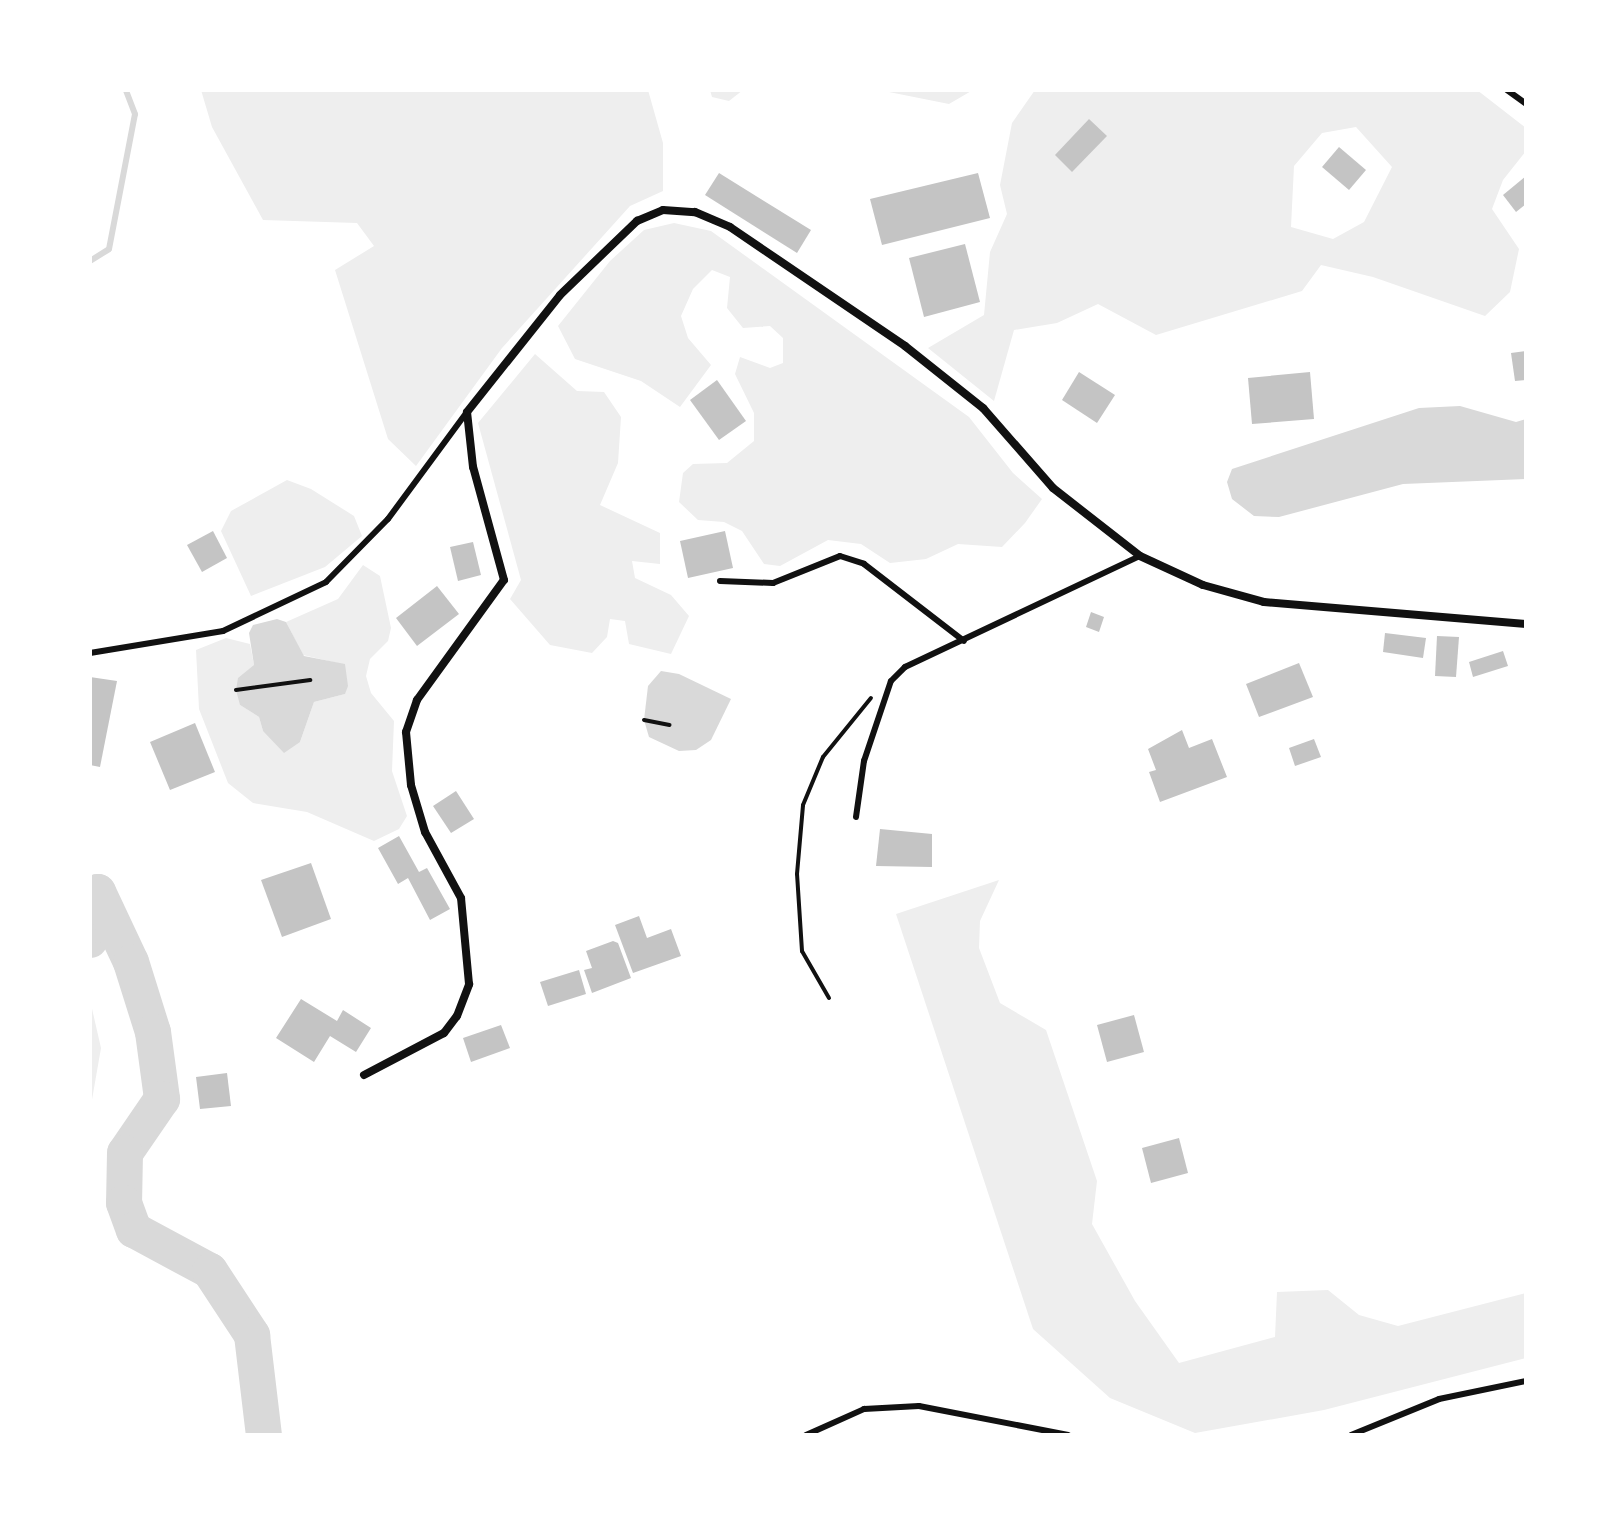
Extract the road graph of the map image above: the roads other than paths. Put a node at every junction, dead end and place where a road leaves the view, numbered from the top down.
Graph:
1 (1507, 90) edge
2 (1526, 104) edge
3 (467, 412) junction
4 (1140, 556) junction
5 (720, 581) dead end
6 (1526, 624) edge
7 (964, 641) junction
8 (90, 653) edge
9 (856, 817) dead end
10 (364, 1075) dead end
11 (1526, 1381) edge
12 (806, 1435) edge
13 (1068, 1435) edge
14 (1351, 1435) edge

1 - 2 lane
3 - 4 street
3 - 8 lane
3 - 10 street
4 - 6 street
4 - 7 lane
5 - 7 lane
7 - 9 lane
11 - 14 lane
12 - 13 lane

